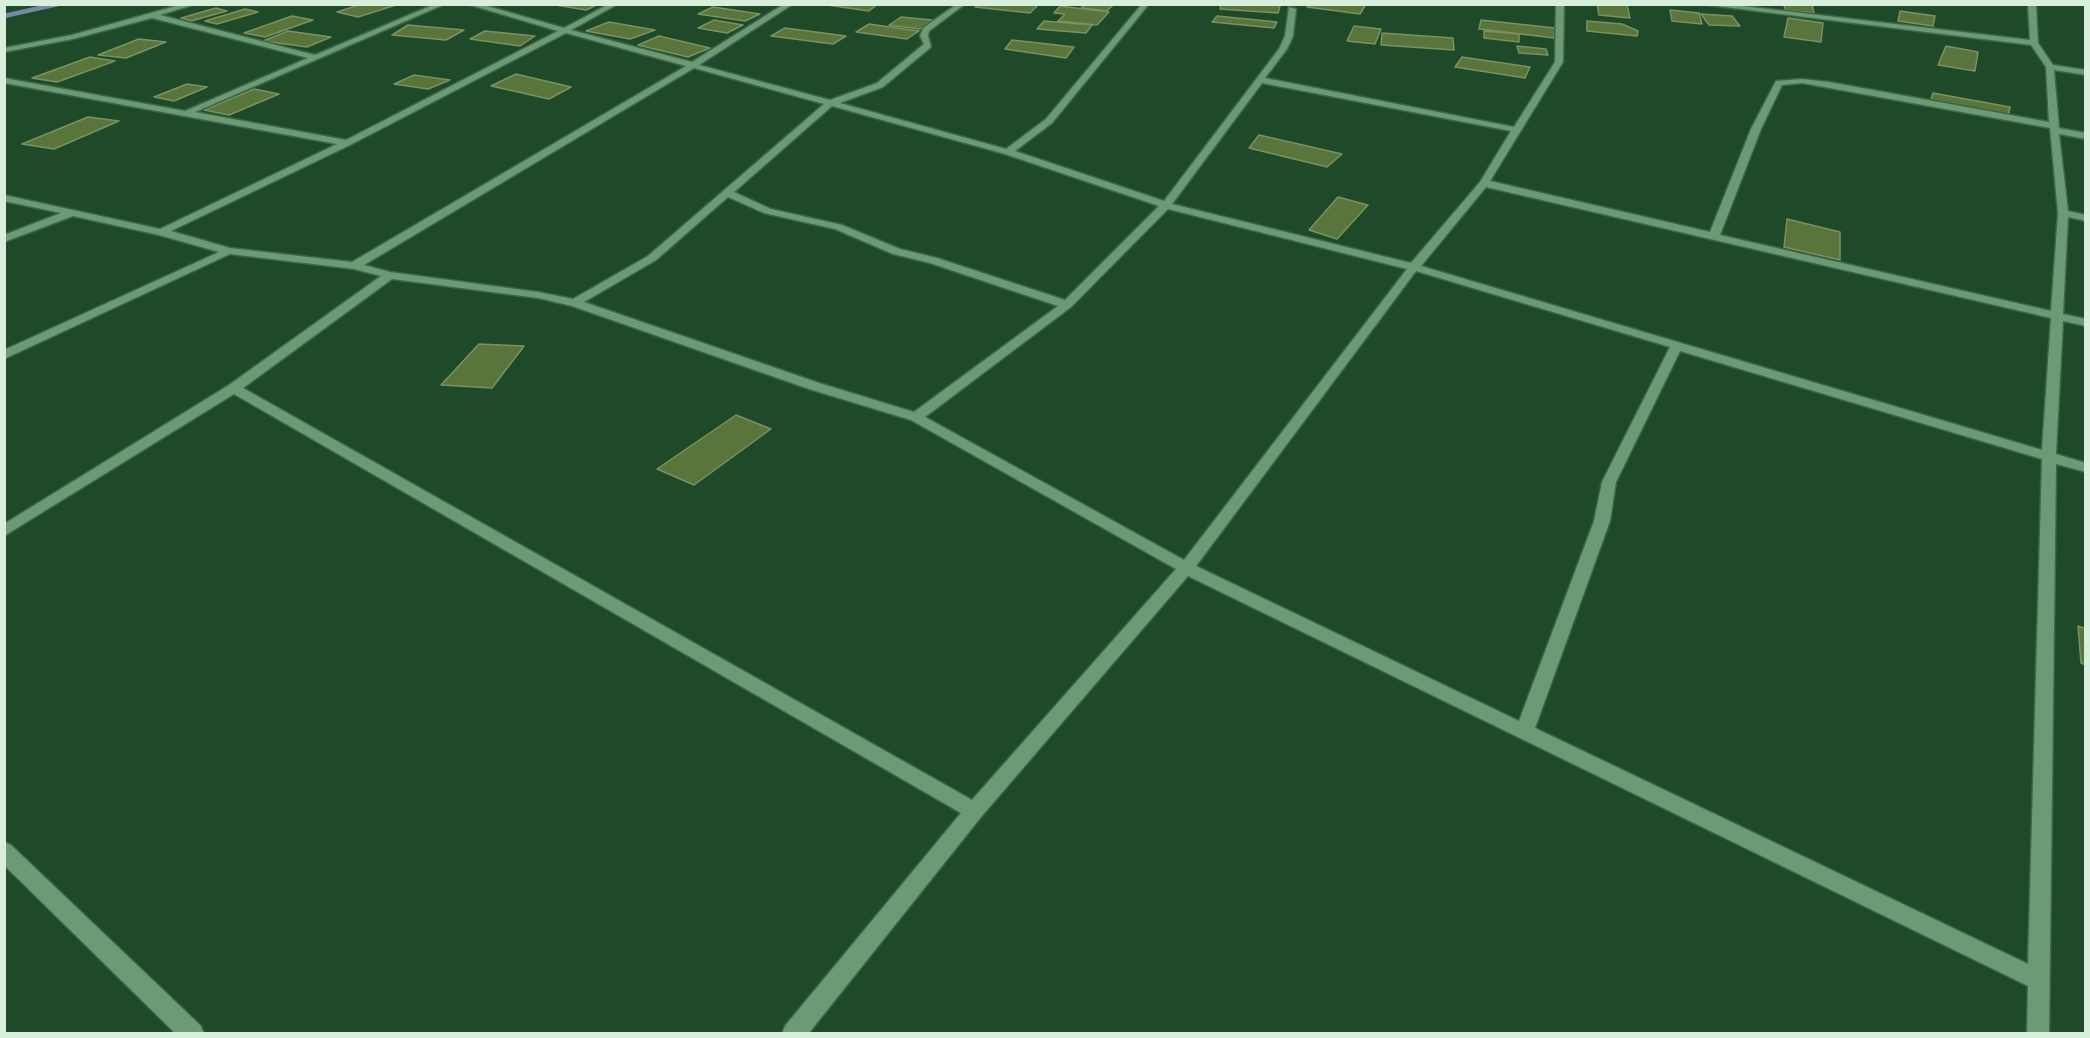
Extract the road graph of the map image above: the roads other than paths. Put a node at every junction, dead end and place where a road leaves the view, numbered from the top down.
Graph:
1 (193, 4) edge
2 (442, 4) edge
3 (470, 4) edge
4 (615, 4) edge
5 (790, 4) edge
6 (962, 4) edge
7 (1146, 4) edge
8 (1560, 4) edge
9 (1703, 4) edge
10 (2032, 4) edge
11 (1293, 9) dead end
12 (154, 16) junction
13 (564, 31) junction
14 (2034, 43) junction
15 (4, 50) edge
16 (318, 58) junction
17 (692, 65) junction
18 (2050, 67) junction
19 (2085, 73) edge
20 (4, 80) edge
21 (1261, 80) junction
22 (829, 104) junction
23 (188, 112) junction
24 (2054, 128) junction
25 (1518, 130) junction
26 (2085, 136) edge
27 (347, 143) junction
28 (1008, 152) junction
29 (1484, 183) junction
30 (726, 192) junction
31 (4, 198) edge
32 (1166, 205) junction
33 (73, 213) junction
34 (2063, 213) junction
35 (2085, 218) edge
36 (161, 232) junction
37 (1714, 237) junction
38 (4, 239) edge
39 (229, 251) junction
40 (354, 266) junction
41 (1414, 267) junction
42 (390, 275) junction
43 (575, 303) junction
44 (1067, 305) junction
45 (2057, 316) junction
46 (2085, 323) edge
47 (1677, 345) junction
48 (4, 355) edge
49 (234, 388) junction
50 (916, 417) junction
51 (2049, 456) junction
52 (2085, 468) edge
53 (4, 531) edge
54 (1186, 568) junction
55 (1524, 732) junction
56 (974, 811) junction
57 (4, 851) edge
58 (2040, 981) junction
59 (193, 1034) edge
60 (793, 1034) edge
61 (2038, 1034) edge

1 - 12 street
2 - 16 street
3 - 13 street
4 - 13 street
5 - 17 street
6 - 22 street
7 - 28 street
8 - 25 street
9 - 14 street
10 - 14 street
11 - 21 street
12 - 15 street
12 - 16 street
13 - 17 street
13 - 27 street
14 - 18 street
16 - 23 street
17 - 22 street
17 - 40 street
18 - 19 street
18 - 24 street
20 - 23 street
21 - 25 street
21 - 32 street
22 - 28 street
22 - 30 street
23 - 27 street
24 - 26 street
24 - 34 street
24 - 37 street
25 - 29 street
27 - 36 street
28 - 32 street
29 - 37 street
29 - 41 street
30 - 43 street
30 - 44 street
31 - 33 street
32 - 41 street
32 - 44 street
33 - 36 street
33 - 38 street
34 - 35 street
34 - 45 street
36 - 39 street
37 - 45 street
39 - 40 street
39 - 48 street
40 - 42 street
41 - 47 street
41 - 54 street
42 - 43 street
42 - 49 street
43 - 50 street
44 - 50 street
45 - 46 street
45 - 51 street
47 - 51 street
47 - 55 street
49 - 53 street
49 - 56 street
50 - 54 street
51 - 52 street
51 - 58 street
54 - 55 street
54 - 56 street
55 - 58 street
56 - 60 street
57 - 59 street
58 - 61 street

